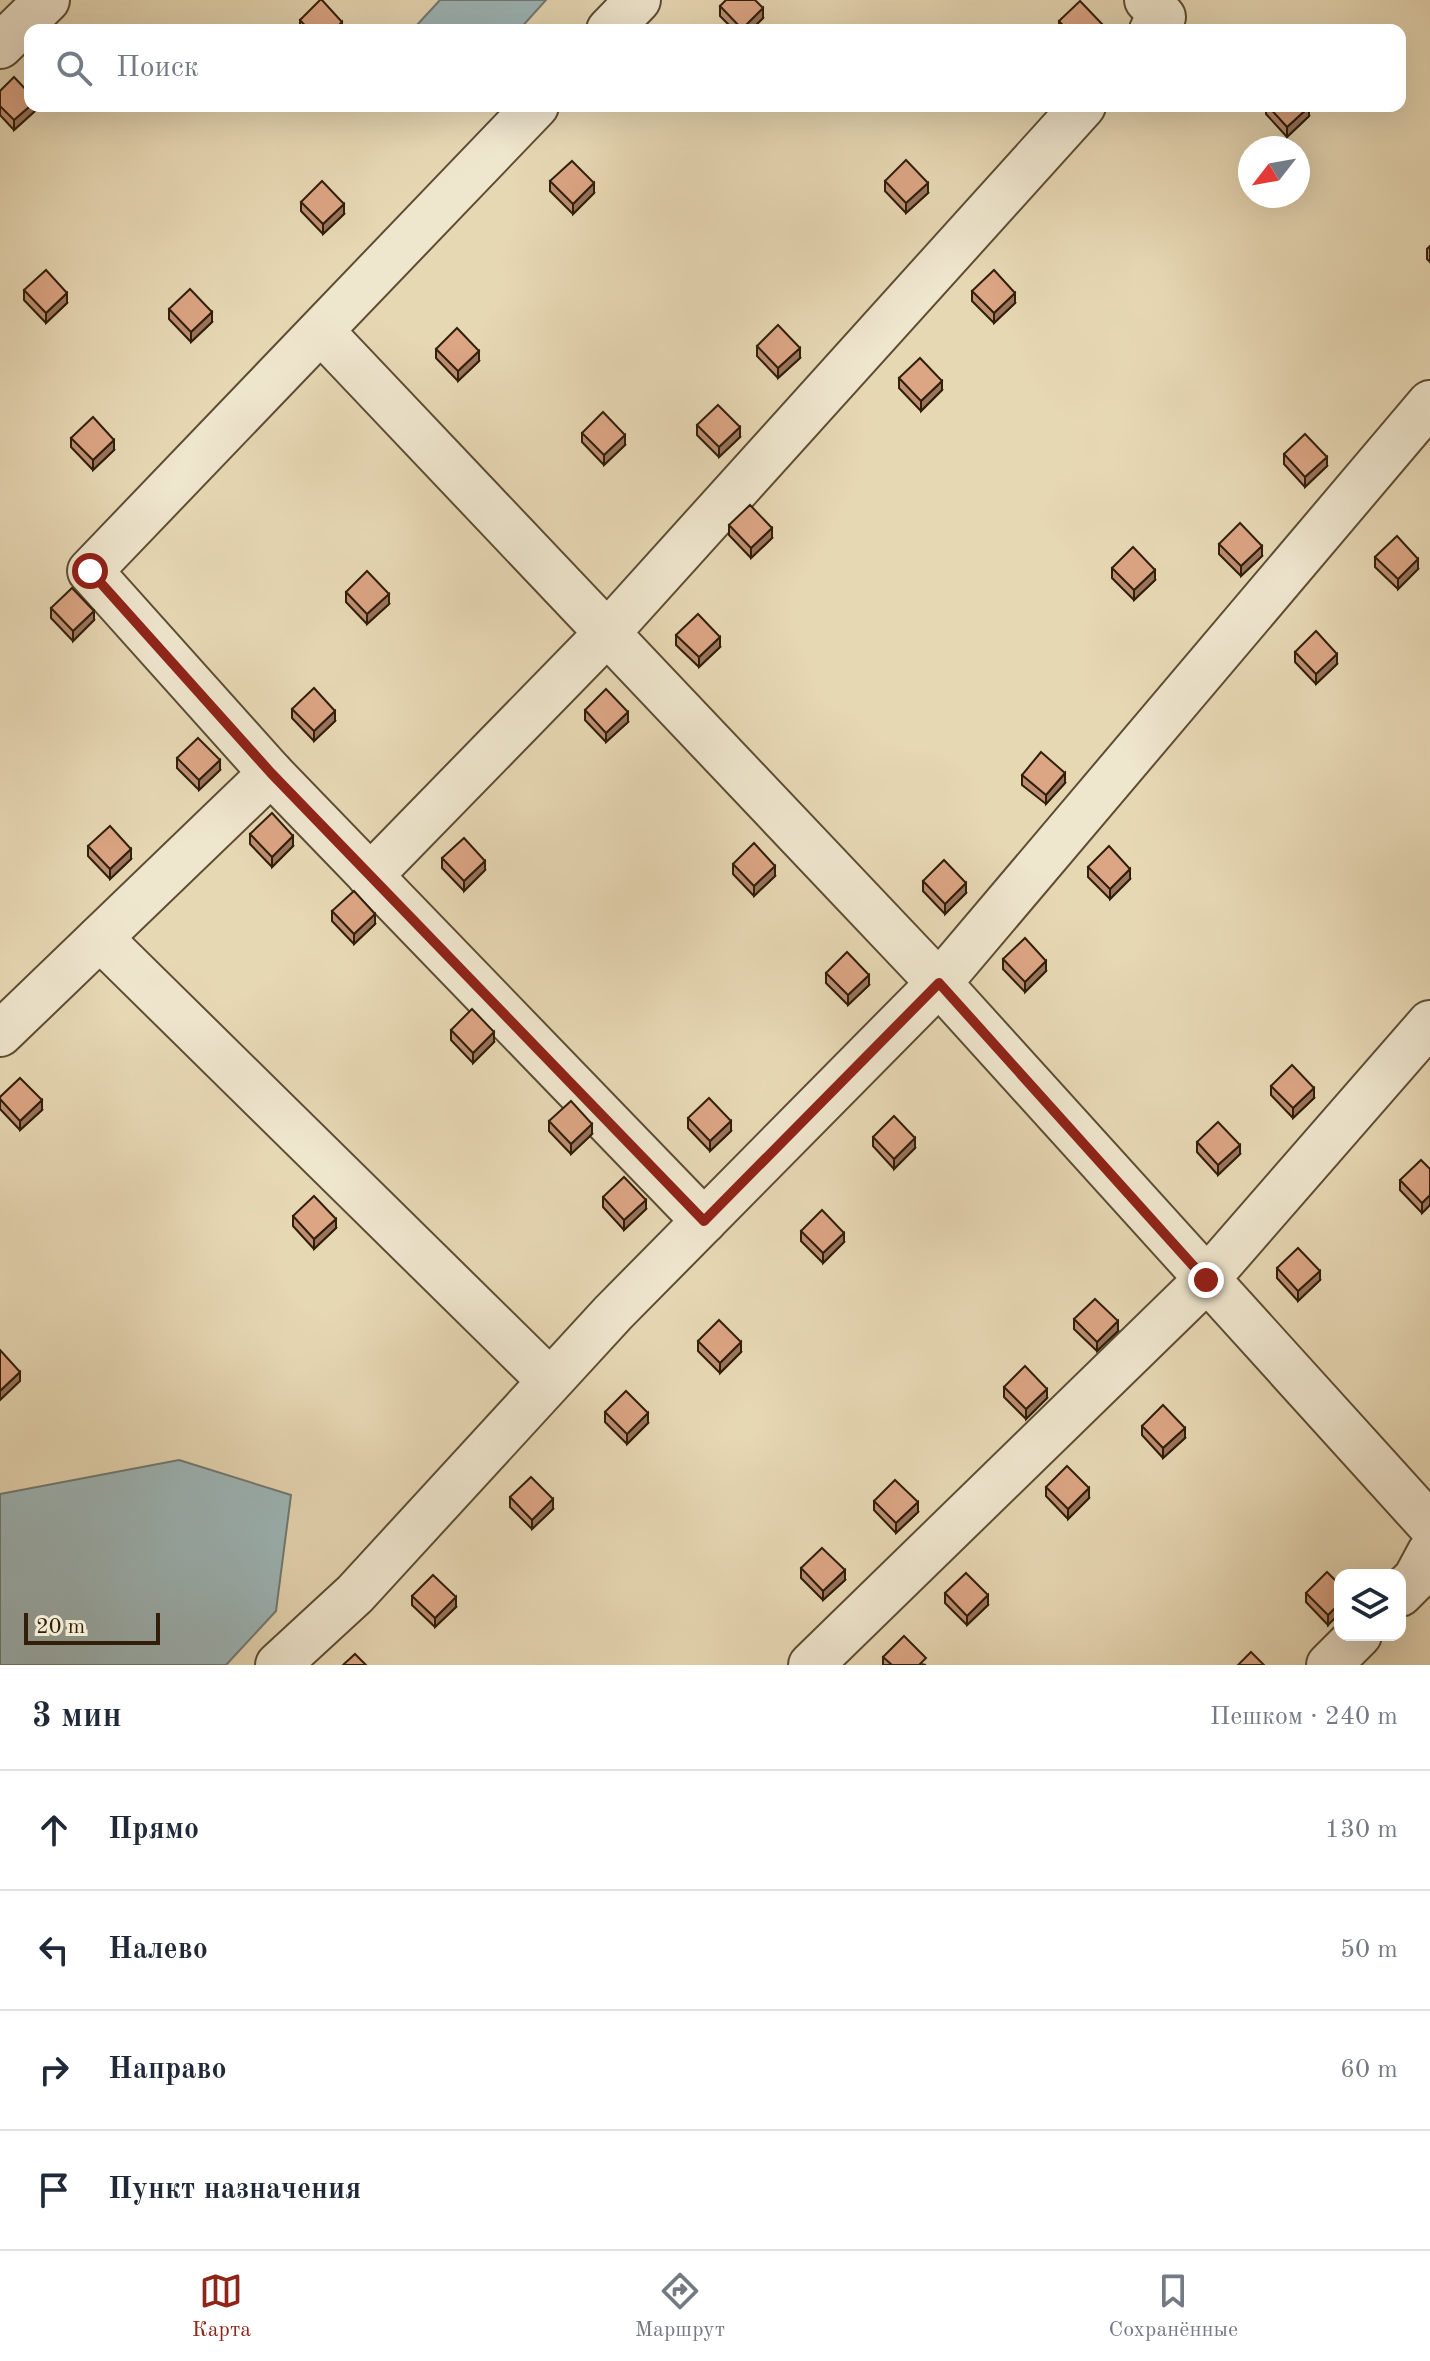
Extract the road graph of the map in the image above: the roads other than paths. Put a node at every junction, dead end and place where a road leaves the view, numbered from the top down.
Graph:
1 (47, 0) edge
2 (638, 0) edge
3 (1147, 0) edge
4 (615, 24) edge
5 (1157, 24) edge
6 (0, 46) edge
7 (530, 112) edge
8 (1078, 112) edge
9 (321, 331) junction
10 (1430, 403) edge
11 (608, 632) junction
12 (271, 773) junction
13 (370, 876) junction
14 (100, 938) junction
15 (939, 983) junction
16 (1430, 1023) edge
17 (0, 1034) edge
18 (704, 1221) junction
19 (1206, 1280) junction
20 (550, 1381) junction
21 (1430, 1525) edge
22 (1430, 1552) edge
23 (1406, 1588) edge
24 (1353, 1641) edge
25 (278, 1665) edge
26 (811, 1665) edge
27 (1329, 1665) edge

1 - 6 street
2 - 4 street
3 - 5 street
7 - 9 street
8 - 11 street
9 - 11 street
9 - 12 street
10 - 15 street
11 - 13 street
11 - 15 street
12 - 13 street
12 - 14 street
13 - 18 street
14 - 17 street
14 - 20 street
15 - 18 street
15 - 19 street
16 - 19 street
18 - 20 street
19 - 21 street
19 - 26 street
20 - 25 street
22 - 23 street
24 - 27 street

